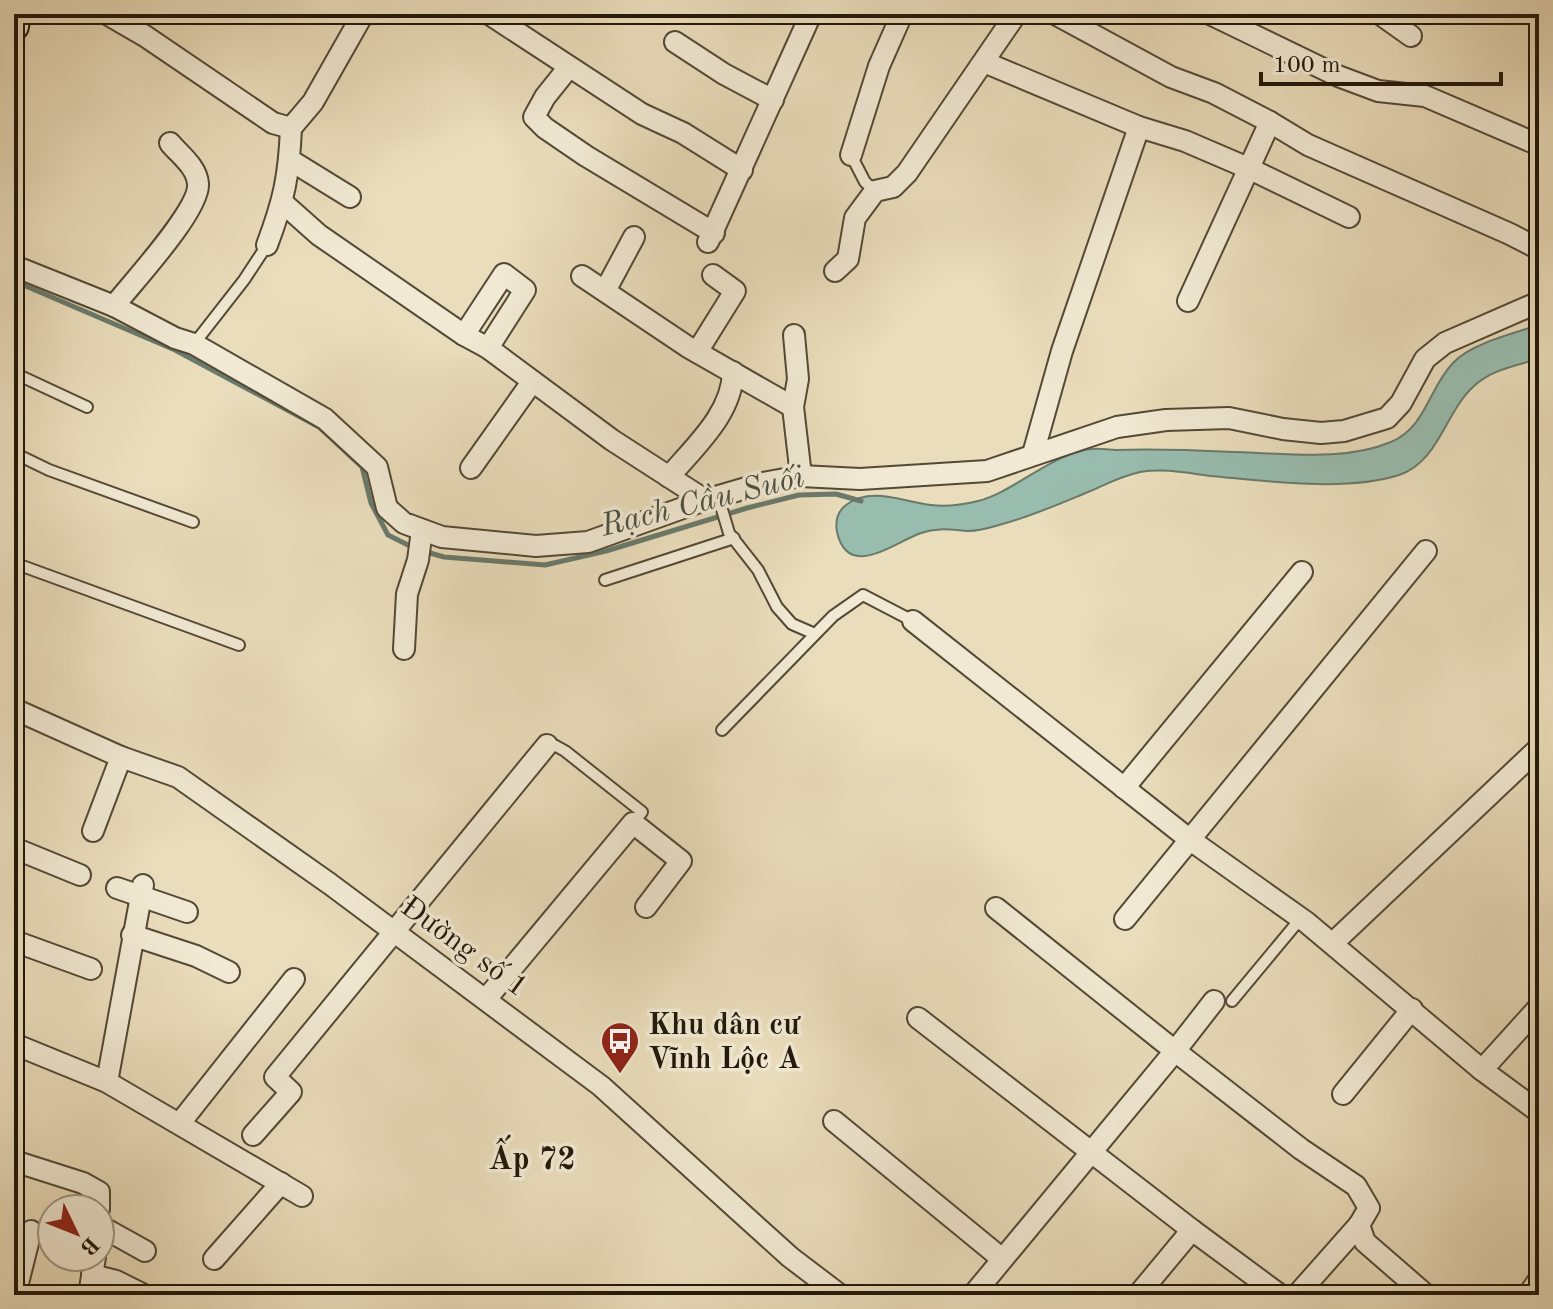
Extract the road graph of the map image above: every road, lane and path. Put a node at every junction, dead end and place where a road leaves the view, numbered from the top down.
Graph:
1 (16, 14) edge
2 (107, 14) edge
3 (363, 14) edge
4 (811, 14) edge
5 (902, 14) edge
6 (1016, 14) edge
7 (1055, 14) edge
8 (1210, 14) edge
9 (1380, 14) edge
10 (495, 15) edge
11 (14, 26) edge
12 (1411, 36) dead end
13 (675, 42) dead end
14 (984, 62) junction
15 (569, 67) junction
16 (773, 100) junction
17 (1270, 122) junction
18 (1139, 127) junction
19 (291, 128) junction
20 (170, 143) dead end
21 (1539, 145) edge
22 (851, 155) joint
23 (290, 160) junction
24 (1248, 168) junction
25 (742, 170) junction
26 (875, 191) junction
27 (350, 197) dead end
28 (283, 203) junction
29 (1349, 217) dead end
30 (634, 237) dead end
31 (267, 245) joint
32 (1539, 249) edge
33 (14, 266) edge
34 (835, 271) dead end
35 (713, 275) dead end
36 (582, 276) dead end
37 (605, 291) junction
38 (1188, 301) dead end
39 (1539, 302) edge
40 (114, 306) junction
41 (464, 335) junction
42 (794, 335) dead end
43 (194, 344) junction
44 (488, 348) junction
45 (697, 352) junction
46 (733, 372) junction
47 (14, 373) edge
48 (532, 382) junction
49 (87, 407) dead end
50 (793, 407) junction
51 (14, 453) edge
52 (1033, 454) junction
53 (471, 468) dead end
54 (801, 476) junction
55 (669, 477) junction
56 (715, 501) junction
57 (193, 522) dead end
58 (732, 535) junction
59 (420, 544) junction
60 (1426, 551) dead end
61 (14, 563) edge
62 (1302, 572) dead end
63 (605, 580) dead end
64 (913, 621) joint
65 (815, 634) junction
66 (239, 645) dead end
67 (404, 649) dead end
68 (14, 709) edge
69 (722, 730) dead end
70 (547, 745) joint
71 (1539, 748) edge
72 (121, 757) junction
73 (1124, 788) junction
74 (633, 823) junction
75 (93, 831) dead end
76 (1189, 839) junction
77 (14, 848) edge
78 (80, 875) dead end
79 (117, 888) dead end
80 (142, 890) junction
81 (646, 907) dead end
82 (996, 908) dead end
83 (187, 912) dead end
84 (1301, 918) junction
85 (1125, 919) dead end
86 (395, 932) junction
87 (132, 935) junction
88 (14, 941) edge
89 (1333, 943) junction
90 (91, 969) dead end
91 (229, 972) dead end
92 (294, 979) dead end
93 (487, 998) junction
94 (1223, 1001) joint
95 (1539, 1007) edge
96 (1412, 1009) junction
97 (918, 1018) dead end
98 (14, 1044) edge
99 (1175, 1051) junction
100 (1482, 1070) junction
101 (107, 1082) junction
102 (1343, 1094) dead end
103 (1539, 1112) edge
104 (834, 1121) dead end
105 (180, 1123) junction
106 (253, 1135) dead end
107 (1091, 1152) junction
108 (14, 1161) edge
109 (281, 1183) junction
110 (99, 1193) edge
111 (302, 1196) dead end
112 (1359, 1225) junction
113 (1192, 1230) junction
114 (31, 1231) dead end
115 (116, 1235) edge
116 (145, 1251) dead end
117 (1001, 1258) junction
118 (214, 1259) dead end
119 (1539, 1271) edge
120 (92, 1276) edge
121 (15, 1295) edge
122 (144, 1295) edge
123 (840, 1295) edge
124 (973, 1295) edge
125 (1138, 1295) edge
126 (1280, 1295) edge
127 (1297, 1295) edge
128 (1426, 1295) edge
129 (1522, 1295) edge

1 - 11 main road
2 - 19 street
3 - 19 street
4 - 16 street
5 - 22 street
6 - 14 street
7 - 17 street
8 - 21 street
9 - 12 street
10 - 15 street
13 - 16 street
14 - 18 street
14 - 26 street
15 - 25 street
15 - 25 street
16 - 25 street
17 - 24 street
17 - 32 street
18 - 24 street
18 - 52 street
19 - 23 street
20 - 40 street
22 - 26 lane
23 - 27 street
23 - 28 street
24 - 29 street
24 - 38 street
26 - 34 street
28 - 31 street
28 - 41 street
30 - 37 street
31 - 43 lane
33 - 40 street
35 - 45 street
36 - 37 street
37 - 45 street
39 - 52 street
40 - 43 street
41 - 44 street
41 - 44 street
42 - 50 street
43 - 59 street
44 - 48 street
45 - 46 street
46 - 50 street
46 - 55 street
47 - 49 lane
48 - 53 street
48 - 55 street
50 - 54 street
51 - 57 lane
52 - 54 street
54 - 56 street
55 - 56 street
56 - 58 lane
56 - 59 street
58 - 63 lane
58 - 65 lane
59 - 67 street
60 - 76 street
61 - 66 lane
62 - 73 street
64 - 65 lane
64 - 73 street
65 - 69 lane
68 - 72 street, Đường số 1
70 - 74 lane
70 - 86 street
71 - 89 street
72 - 75 street
72 - 86 street, Đường số 1
73 - 76 street
74 - 81 street
74 - 93 street
76 - 84 street
76 - 85 street
77 - 78 street
79 - 80 street
80 - 83 street
80 - 87 street
82 - 99 street
84 - 89 street
84 - 94 lane
86 - 93 street, Đường số 1
86 - 106 street
87 - 91 street
87 - 101 street
88 - 90 street
89 - 96 street
92 - 105 street
93 - 123 street, Đường số 1
94 - 99 street
95 - 100 street
96 - 100 street
96 - 102 street
97 - 107 street
98 - 101 street
99 - 107 street
99 - 112 street
100 - 103 street
101 - 105 street
104 - 117 street
105 - 109 street
107 - 113 street
107 - 117 street
108 - 110 street
109 - 111 street
109 - 118 street
112 - 127 street
112 - 128 street
113 - 125 street
113 - 126 street
114 - 121 street
115 - 116 street
117 - 124 street
119 - 129 lane
120 - 122 street

